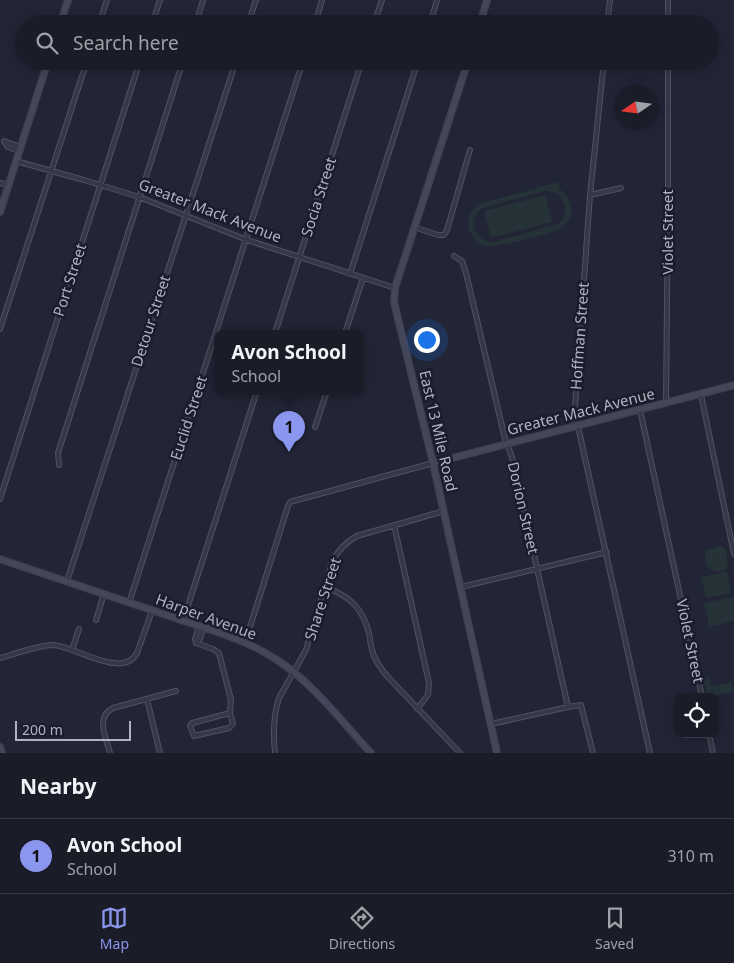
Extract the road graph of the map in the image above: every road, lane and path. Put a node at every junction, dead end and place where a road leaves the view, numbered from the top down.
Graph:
1 (68, 0) edge
2 (107, 0) edge
3 (160, 0) edge
4 (203, 0) edge
5 (256, 0) edge
6 (322, 0) edge
7 (382, 0) edge
8 (437, 0) edge
9 (487, 0) edge
10 (610, 0) edge
11 (668, 0) edge
12 (63, 15) edge
13 (102, 15) edge
14 (155, 15) edge
15 (199, 15) edge
16 (251, 15) edge
17 (318, 15) edge
18 (377, 15) edge
19 (433, 15) edge
20 (483, 15) edge
21 (609, 15) edge
22 (668, 15) edge
23 (45, 70) edge
24 (84, 70) edge
25 (137, 70) edge
26 (180, 70) edge
27 (233, 70) edge
28 (300, 70) edge
29 (359, 70) edge
30 (415, 70) edge
31 (465, 70) edge
32 (603, 70) edge
33 (668, 70) edge
34 (2, 141) edge
35 (20, 149) junction
36 (470, 150) dead end
37 (16, 161) junction
38 (52, 172) junction
39 (0, 182) edge
40 (100, 184) junction
41 (8, 185) junction
42 (620, 188) dead end
43 (590, 195) junction
44 (139, 197) junction
45 (0, 212) edge
46 (186, 215) junction
47 (414, 227) junction
48 (247, 240) junction
49 (454, 256) dead end
50 (299, 258) junction
51 (350, 274) junction
52 (363, 278) junction
53 (395, 288) junction
54 (0, 329) edge
55 (218, 330) edge
56 (276, 330) edge
57 (346, 330) edge
58 (214, 342) edge
59 (734, 385) edge
60 (255, 395) edge
61 (326, 395) edge
62 (701, 395) junction
63 (666, 403) junction
64 (640, 410) junction
65 (576, 426) junction
66 (315, 427) dead end
67 (508, 444) junction
68 (433, 462) junction
69 (59, 465) dead end
70 (0, 499) edge
71 (444, 512) junction
72 (394, 525) junction
73 (607, 552) junction
74 (734, 554) edge
75 (0, 559) edge
76 (538, 569) junction
77 (67, 581) junction
78 (326, 587) junction
79 (461, 587) junction
80 (104, 594) junction
81 (129, 603) junction
82 (152, 611) junction
83 (96, 620) dead end
84 (183, 621) junction
85 (201, 627) junction
86 (79, 629) dead end
87 (245, 643) junction
88 (72, 650) junction
89 (0, 658) edge
90 (294, 672) junction
91 (176, 691) dead end
92 (701, 693) edge
93 (147, 698) junction
94 (568, 707) junction
95 (417, 709) junction
96 (230, 714) junction
97 (491, 724) junction
98 (710, 738) edge
99 (0, 747) edge
100 (2, 753) edge
101 (110, 753) edge
102 (160, 753) edge
103 (275, 753) edge
104 (371, 753) edge
105 (460, 753) edge
106 (497, 753) edge
107 (593, 753) edge
108 (650, 753) edge
109 (713, 753) edge

1 - 12 main road
2 - 13 street
3 - 14 street
4 - 15 street
5 - 16 street
6 - 17 street
7 - 18 street
8 - 19 street
9 - 20 main road
10 - 21 street
11 - 22 street
23 - 35 main road
24 - 38 street
25 - 40 street, Port Street
26 - 44 street
27 - 46 street, Detour Street
28 - 48 street, Euclid Street
29 - 50 street, Socia Street
30 - 51 street
31 - 47 main road, East 13 Mile Road
32 - 43 street, Hoffman Street
33 - 63 street, Violet Street
34 - 35 street
35 - 37 main road
36 - 47 street
37 - 38 street, Greater Mack Avenue
37 - 41 main road
38 - 40 street, Greater Mack Avenue
38 - 54 street
39 - 41 street
40 - 44 street, Greater Mack Avenue
40 - 70 street, Port Street
41 - 45 main road
42 - 43 street
43 - 65 street, Hoffman Street
44 - 46 street, Greater Mack Avenue
44 - 69 street
46 - 48 street, Greater Mack Avenue
46 - 77 street, Detour Street
47 - 53 main road, East 13 Mile Road
48 - 50 street, Greater Mack Avenue
48 - 55 street, Euclid Street
49 - 67 street, Dorion Street
50 - 51 street, Greater Mack Avenue
50 - 56 street, Socia Street
51 - 52 street, Greater Mack Avenue
52 - 53 street, Greater Mack Avenue
52 - 57 street
53 - 68 main road, East 13 Mile Road
58 - 81 street, Euclid Street
59 - 62 main road, Greater Mack Avenue
60 - 84 street
61 - 66 street
62 - 63 main road, Greater Mack Avenue
62 - 74 street
63 - 64 main road, Greater Mack Avenue
64 - 65 main road, Greater Mack Avenue
64 - 92 street, Violet Street
65 - 67 main road, Greater Mack Avenue
65 - 73 street, Hoffman Street
67 - 68 main road, Greater Mack Avenue
67 - 76 street, Dorion Street
68 - 71 main road, East 13 Mile Road
68 - 87 street
71 - 72 street, Share Street
71 - 79 main road, East 13 Mile Road
72 - 78 street, Share Street
72 - 95 street
73 - 76 street
73 - 108 street, Hoffman Street
75 - 77 main road, Harper Avenue
76 - 79 street
76 - 94 street, Dorion Street
77 - 80 main road, Harper Avenue
78 - 90 street, Share Street
78 - 95 street
79 - 97 main road, East 13 Mile Road
80 - 81 main road, Harper Avenue
80 - 83 street
81 - 82 main road, Harper Avenue
82 - 84 main road, Harper Avenue
82 - 88 street
84 - 85 main road, Harper Avenue
85 - 87 main road, Harper Avenue
85 - 96 street
86 - 88 street
87 - 90 main road, Harper Avenue
88 - 89 street
90 - 103 street, Share Street
90 - 104 main road, Harper Avenue
91 - 93 street
93 - 101 street
93 - 102 street
94 - 97 street
94 - 107 street
95 - 105 street
96 - 96 street
97 - 106 main road, East 13 Mile Road
98 - 109 street
99 - 100 main road

